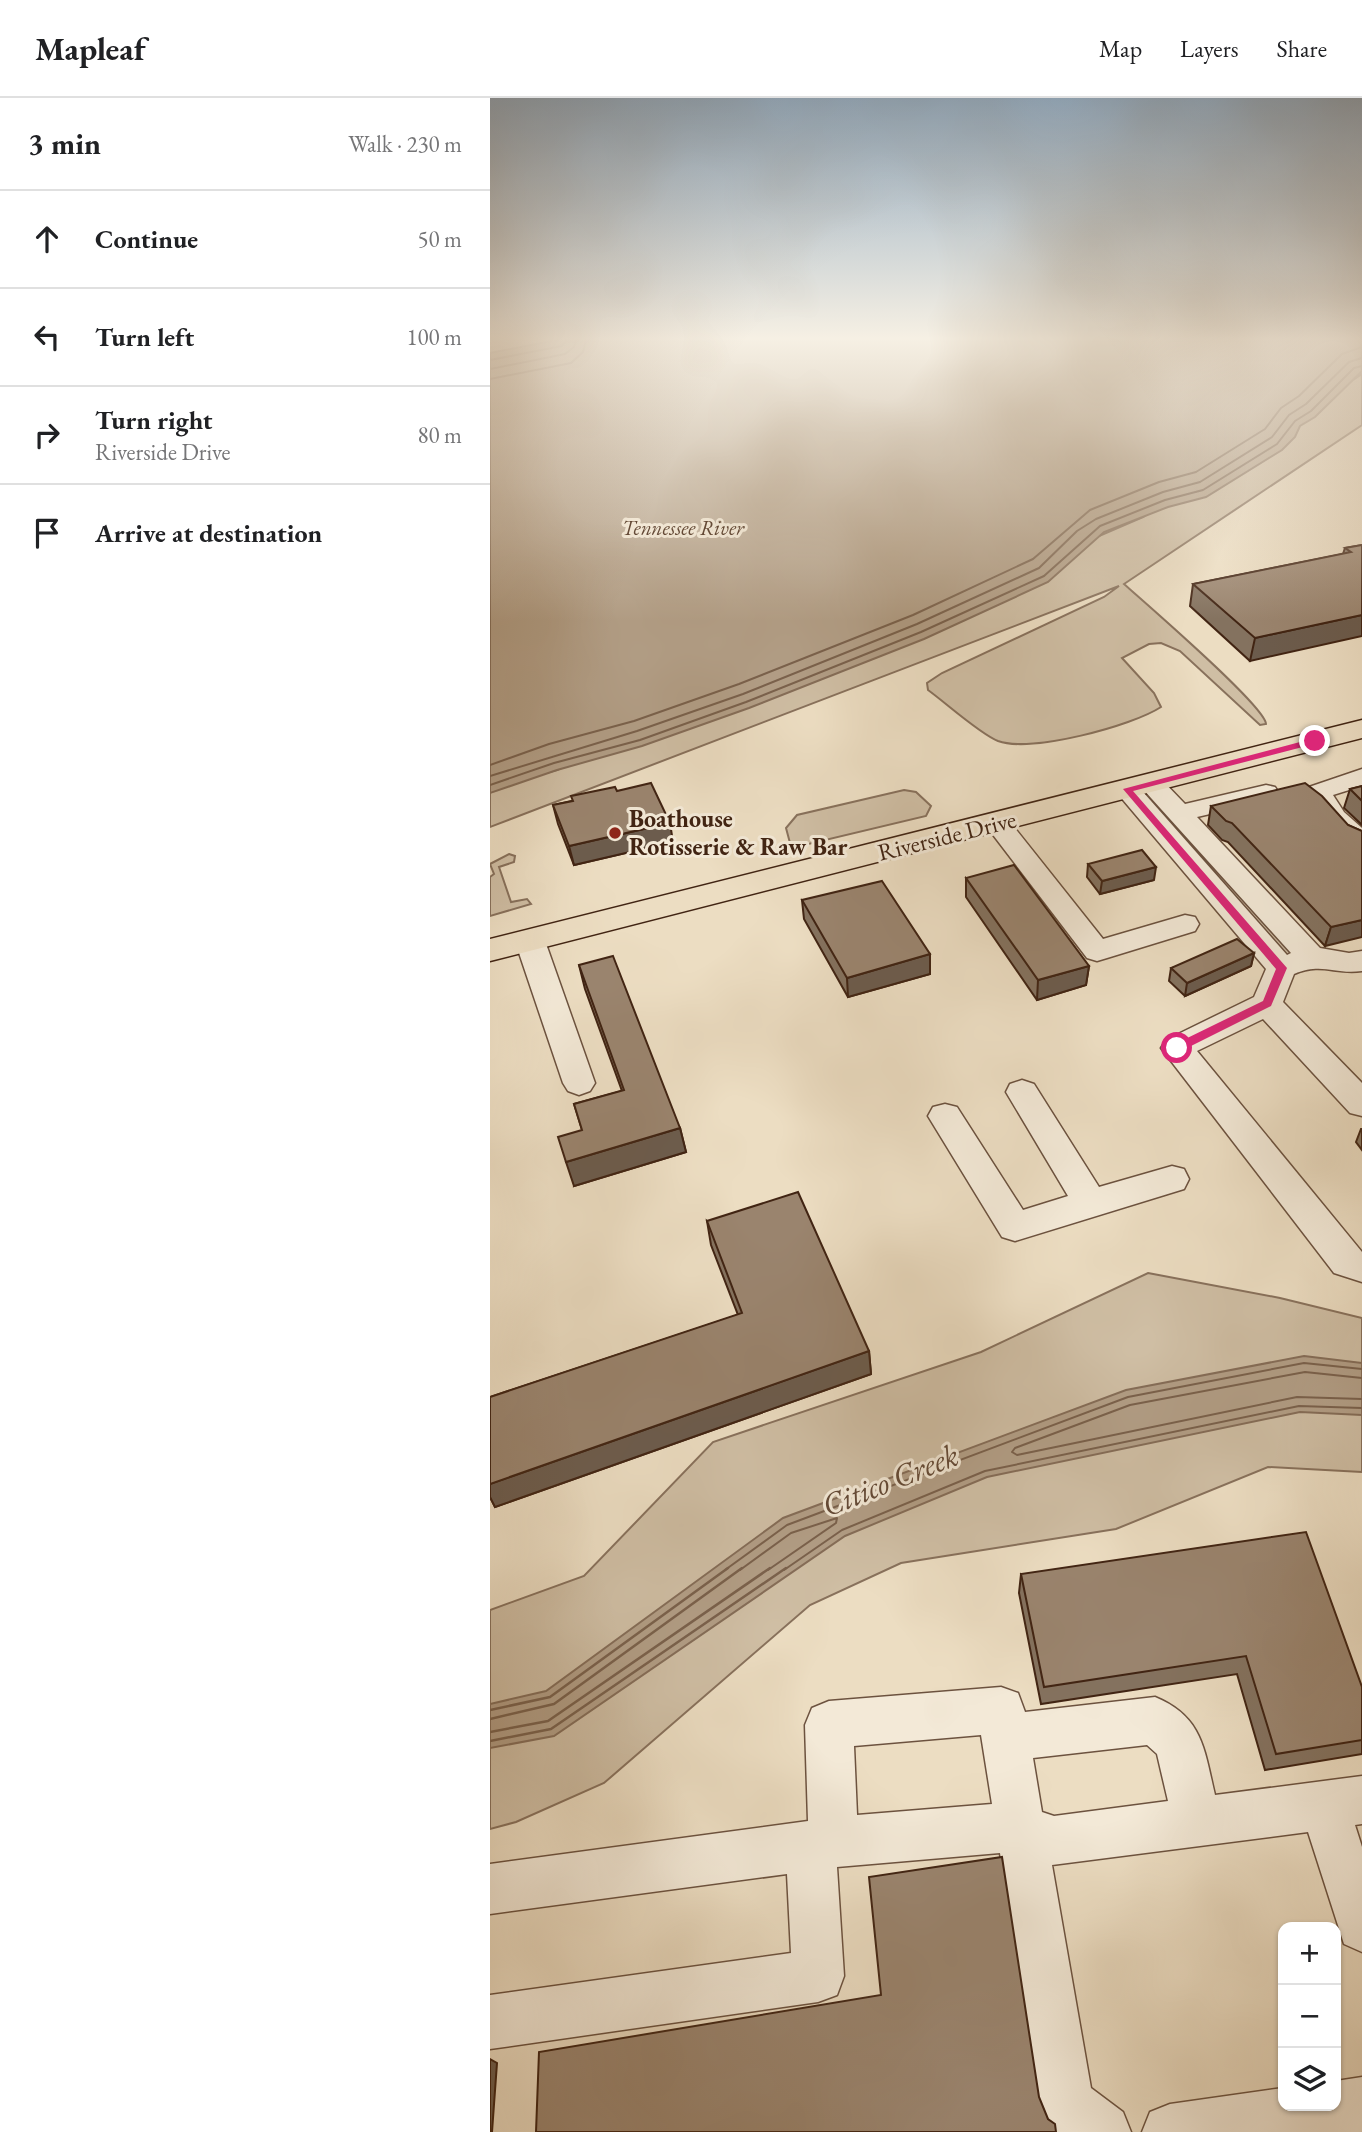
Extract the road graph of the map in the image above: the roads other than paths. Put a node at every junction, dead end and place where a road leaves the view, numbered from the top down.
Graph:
1 (1362, 729) edge
2 (1362, 777) edge
3 (1139, 786) junction
4 (1266, 793) edge
5 (1178, 813) junction
6 (997, 823) junction
7 (1362, 843) edge
8 (1185, 924) dead end
9 (530, 941) junction
10 (490, 950) edge
11 (1311, 956) junction
12 (1358, 967) edge
13 (1282, 968) junction
14 (1267, 1004) junction
15 (579, 1083) dead end
16 (1023, 1092) dead end
17 (1362, 1104) edge
18 (945, 1116) dead end
19 (1172, 1179) dead end
20 (1091, 1203) junction
21 (1362, 1267) edge
22 (1004, 1738) junction
23 (1343, 1803) edge
24 (1197, 1822) junction
25 (1018, 1827) junction
26 (822, 1843) junction
27 (490, 1889) edge
28 (1362, 1926) edge
29 (490, 2022) edge
30 (1362, 2105) edge
31 (1103, 2132) edge
32 (1170, 2132) edge

1 - 3 main road, Riverside Drive
2 - 7 lane
3 - 5 lane
3 - 6 main road, Riverside Drive
3 - 13 lane
4 - 5 lane
5 - 11 lane
6 - 8 lane
6 - 9 main road, Riverside Drive
9 - 10 main road, Riverside Drive
9 - 15 lane
11 - 12 lane
11 - 13 lane
13 - 14 lane
14 - 17 lane
14 - 21 lane
16 - 20 lane
18 - 20 lane
19 - 20 lane
22 - 24 lane
22 - 25 lane
22 - 26 lane
23 - 24 lane
23 - 28 lane
24 - 25 lane
25 - 26 lane
25 - 31 lane
26 - 27 lane
26 - 29 lane
30 - 32 lane

